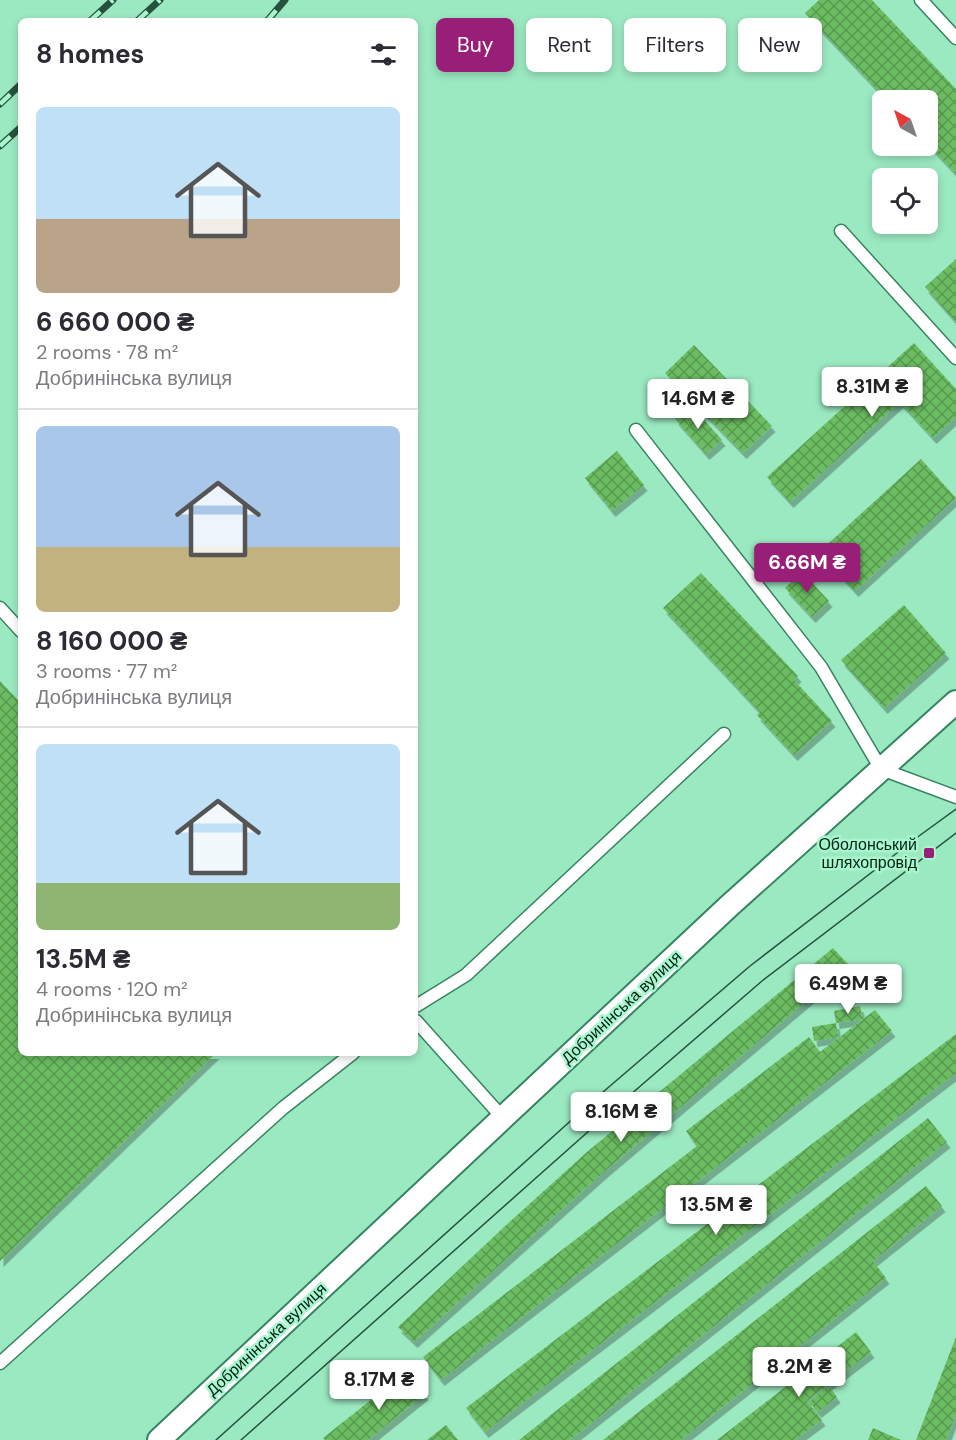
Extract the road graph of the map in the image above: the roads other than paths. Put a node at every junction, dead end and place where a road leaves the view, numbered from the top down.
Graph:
1 (921, 0) edge
2 (956, 38) edge
3 (842, 231) dead end
4 (956, 358) edge
5 (636, 430) dead end
6 (0, 608) edge
7 (18, 628) edge
8 (956, 702) edge
9 (724, 734) dead end
10 (881, 769) junction
11 (956, 797) edge
12 (418, 1005) edge
13 (418, 1023) edge
14 (349, 1056) edge
15 (502, 1117) junction
16 (0, 1363) edge
17 (159, 1440) edge

1 - 2 lane
3 - 4 lane
5 - 10 lane
6 - 7 lane
8 - 10 street, Добринінська вулиця
9 - 12 lane
10 - 11 lane
10 - 15 street, Добринінська вулиця
13 - 15 lane
14 - 16 lane
15 - 17 street, Добринінська вулиця

